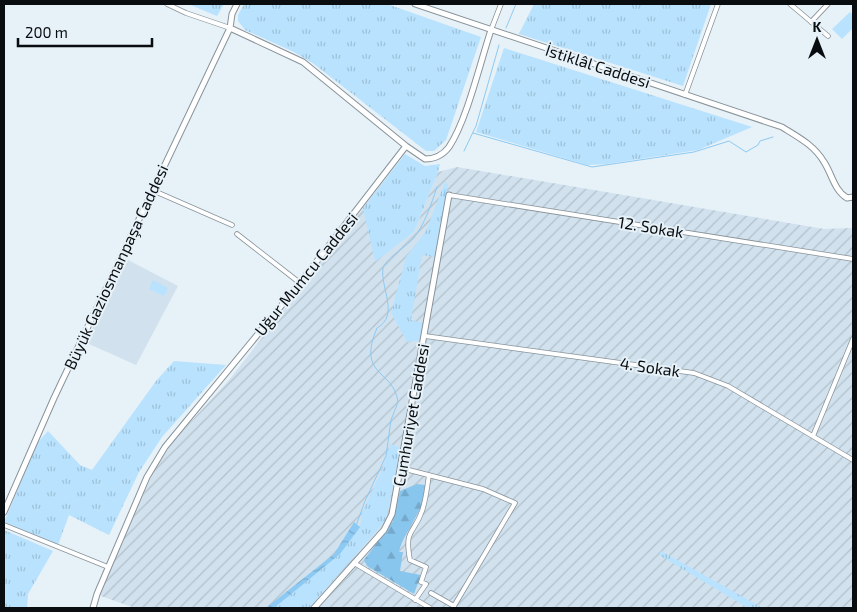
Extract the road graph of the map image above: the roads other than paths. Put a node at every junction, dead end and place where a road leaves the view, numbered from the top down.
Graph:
1 (167, 4) edge
2 (237, 4) edge
3 (414, 4) edge
4 (501, 4) edge
5 (718, 4) edge
6 (790, 4) edge
7 (828, 4) edge
8 (811, 22) junction
9 (230, 28) junction
10 (491, 30) junction
11 (828, 36) dead end
12 (685, 95) junction
13 (406, 146) junction
14 (152, 190) junction
15 (449, 195) joint
16 (853, 197) edge
17 (232, 225) dead end
18 (237, 234) dead end
19 (853, 259) edge
20 (300, 284) junction
21 (425, 336) junction
22 (853, 339) edge
23 (813, 436) junction
24 (853, 460) edge
25 (401, 468) junction
26 (429, 475) junction
27 (5, 510) edge
28 (4, 524) edge
29 (354, 563) junction
30 (108, 567) junction
31 (431, 593) dead end
32 (415, 600) junction
33 (92, 608) edge
34 (314, 608) edge
35 (430, 608) edge

1 - 9 street
2 - 9 street
3 - 10 street, İstiklâl Caddesi
4 - 10 street
5 - 12 street
6 - 8 street
7 - 8 street
8 - 11 street
9 - 13 street
9 - 14 street, Büyük Gaziosmanpaşa Caddesi
10 - 12 street, İstiklâl Caddesi
10 - 13 street
12 - 16 street, İstiklâl Caddesi
13 - 20 street, Uğur Mumcu Caddesi
14 - 17 street
14 - 27 street, Büyük Gaziosmanpaşa Caddesi
15 - 19 street, 12. Sokak
15 - 21 street, Cumhuriyet Caddesi
18 - 20 street
20 - 30 street, Uğur Mumcu Caddesi
21 - 23 street, 4. Sokak
21 - 25 street, Cumhuriyet Caddesi
22 - 23 street
23 - 24 street, 4. Sokak
25 - 26 street
25 - 29 street, Cumhuriyet Caddesi
26 - 31 street
26 - 32 street
28 - 30 street
29 - 32 street
29 - 34 street, Cumhuriyet Caddesi
30 - 33 street, Uğur Mumcu Caddesi
32 - 35 street

